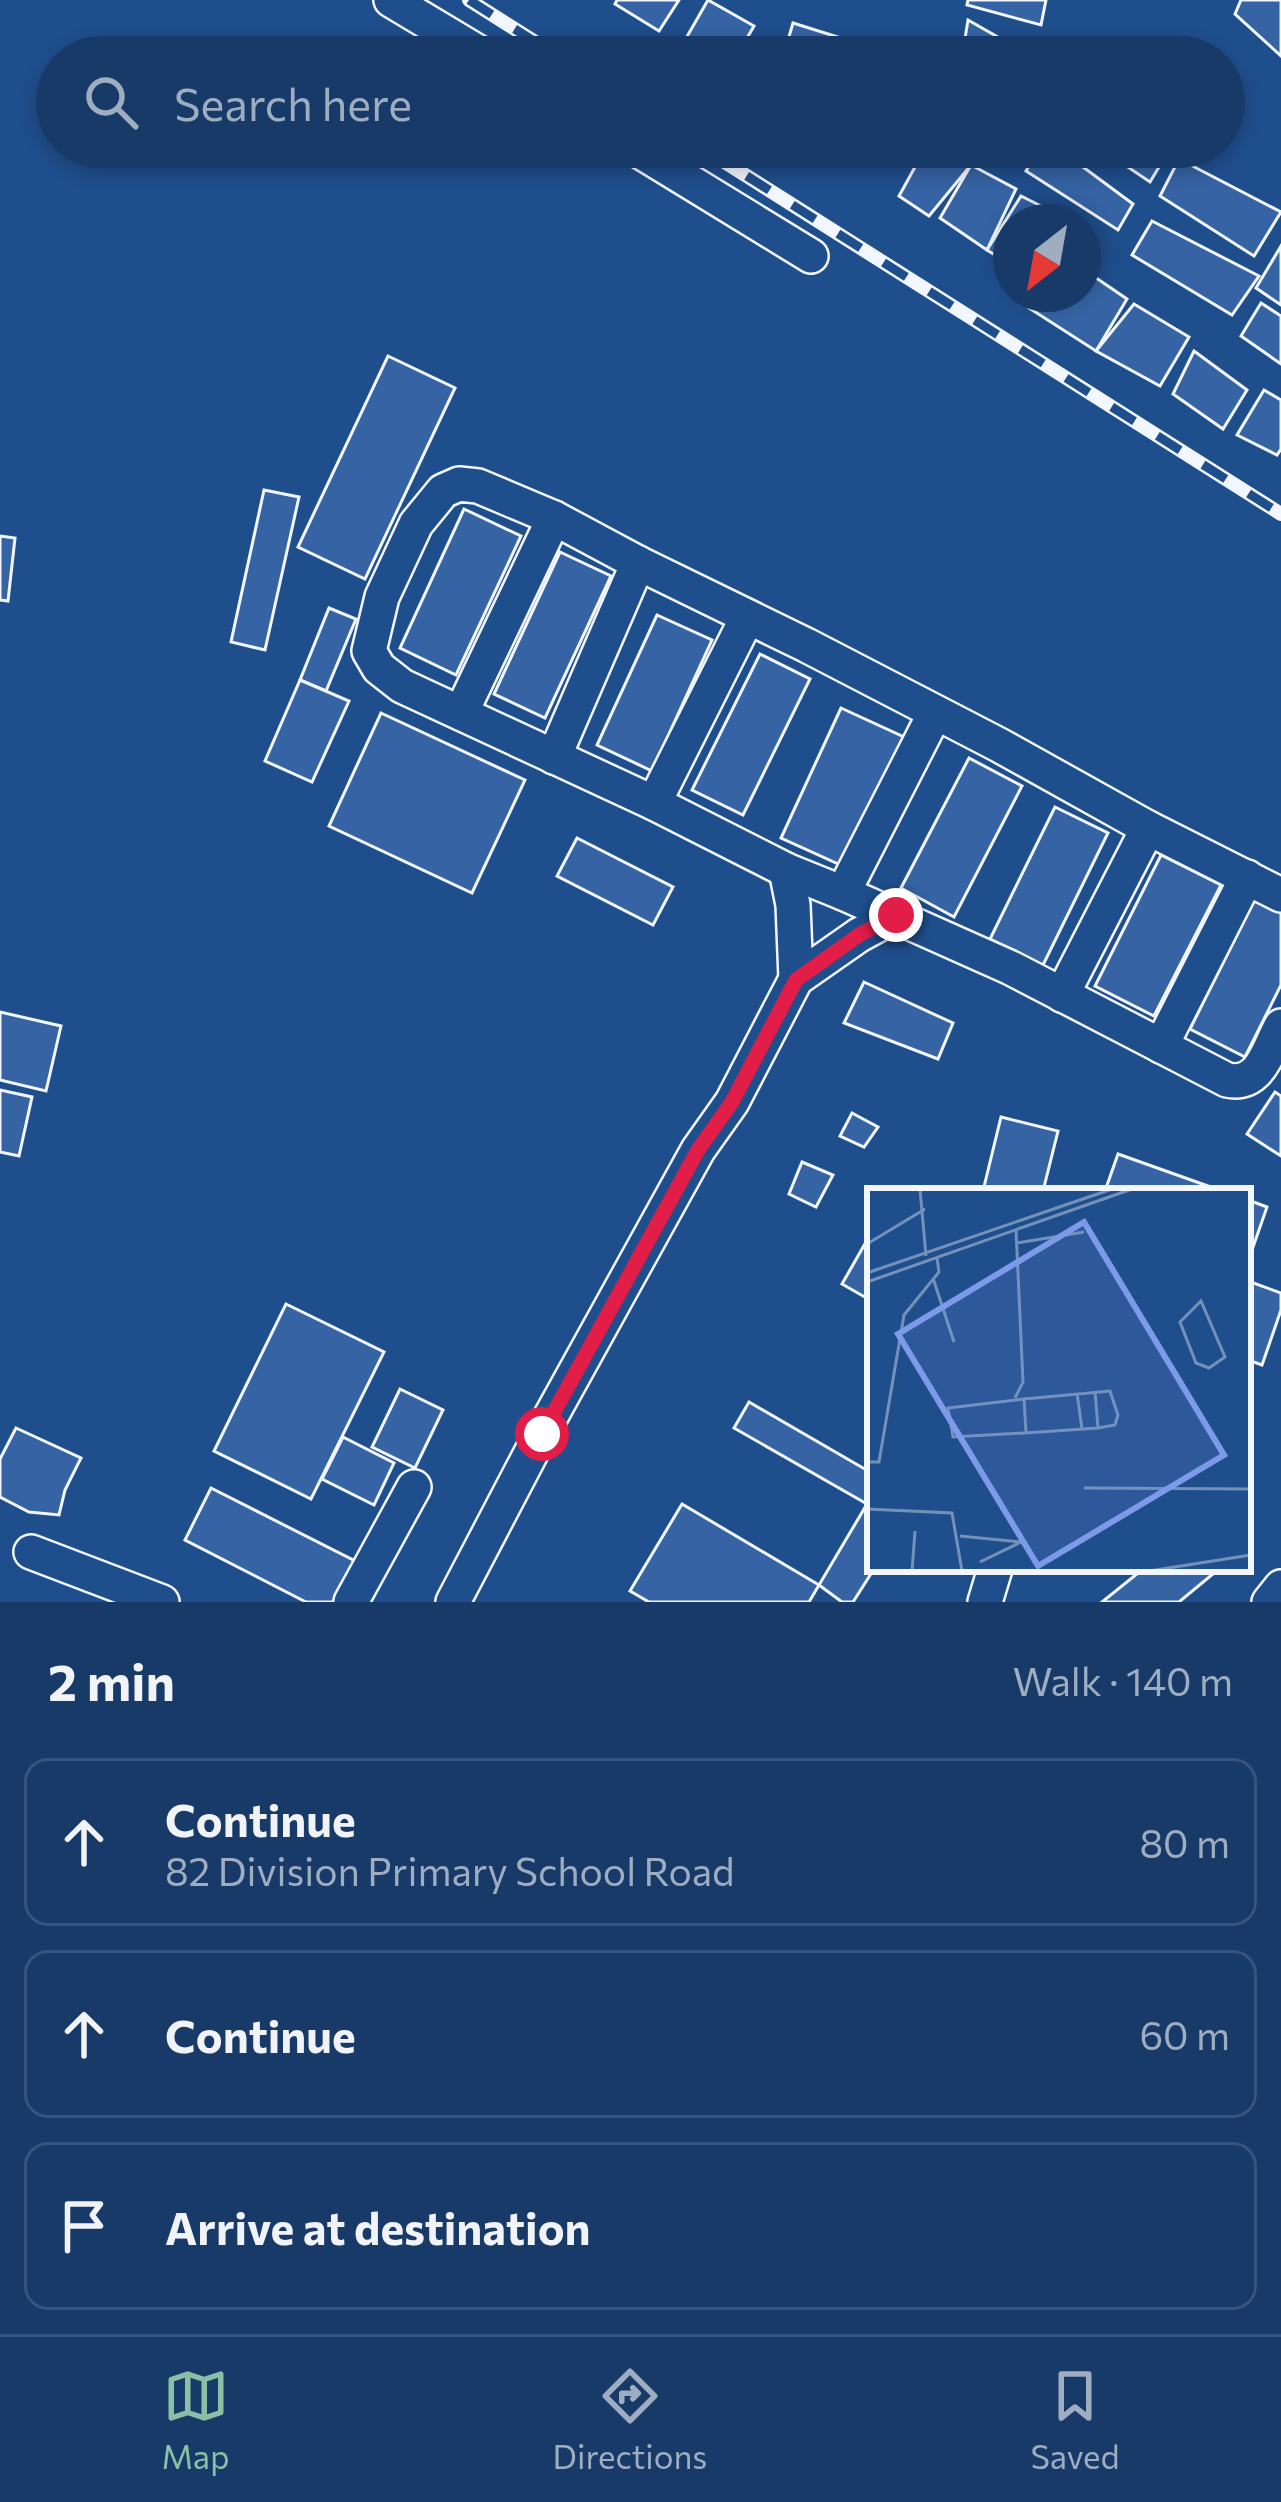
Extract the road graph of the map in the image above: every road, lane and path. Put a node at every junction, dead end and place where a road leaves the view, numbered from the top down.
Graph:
1 (391, 0) edge
2 (451, 36) edge
3 (667, 168) edge
4 (811, 256) dead end
5 (554, 518) junction
6 (638, 563) junction
7 (747, 618) junction
8 (461, 713) junction
9 (935, 713) junction
10 (554, 757) junction
11 (655, 803) junction
12 (1148, 828) junction
13 (786, 870) junction
14 (1246, 877) junction
15 (843, 892) junction
16 (1281, 895) edge
17 (896, 915) junction
18 (796, 980) junction
19 (1062, 995) junction
20 (1281, 1026) edge
21 (1161, 1046) junction
22 (414, 1487) dead end
23 (31, 1552) dead end
24 (993, 1572) edge
25 (1281, 1587) edge
26 (162, 1602) edge
27 (352, 1602) edge
28 (453, 1602) edge
29 (985, 1602) edge
30 (1269, 1602) edge

1 - 2 street
3 - 4 street
5 - 6 street
5 - 8 street
5 - 8 street
6 - 7 street
6 - 10 street
7 - 9 street
7 - 11 street
8 - 10 street
9 - 12 street
9 - 15 street
10 - 11 street
11 - 13 street
12 - 14 street
12 - 19 street
13 - 15 street
13 - 18 street
14 - 16 street
14 - 21 street
15 - 17 street
17 - 18 street
17 - 19 street
18 - 28 street
19 - 21 street
20 - 21 street
22 - 27 street
23 - 26 street
24 - 29 street
25 - 30 street

